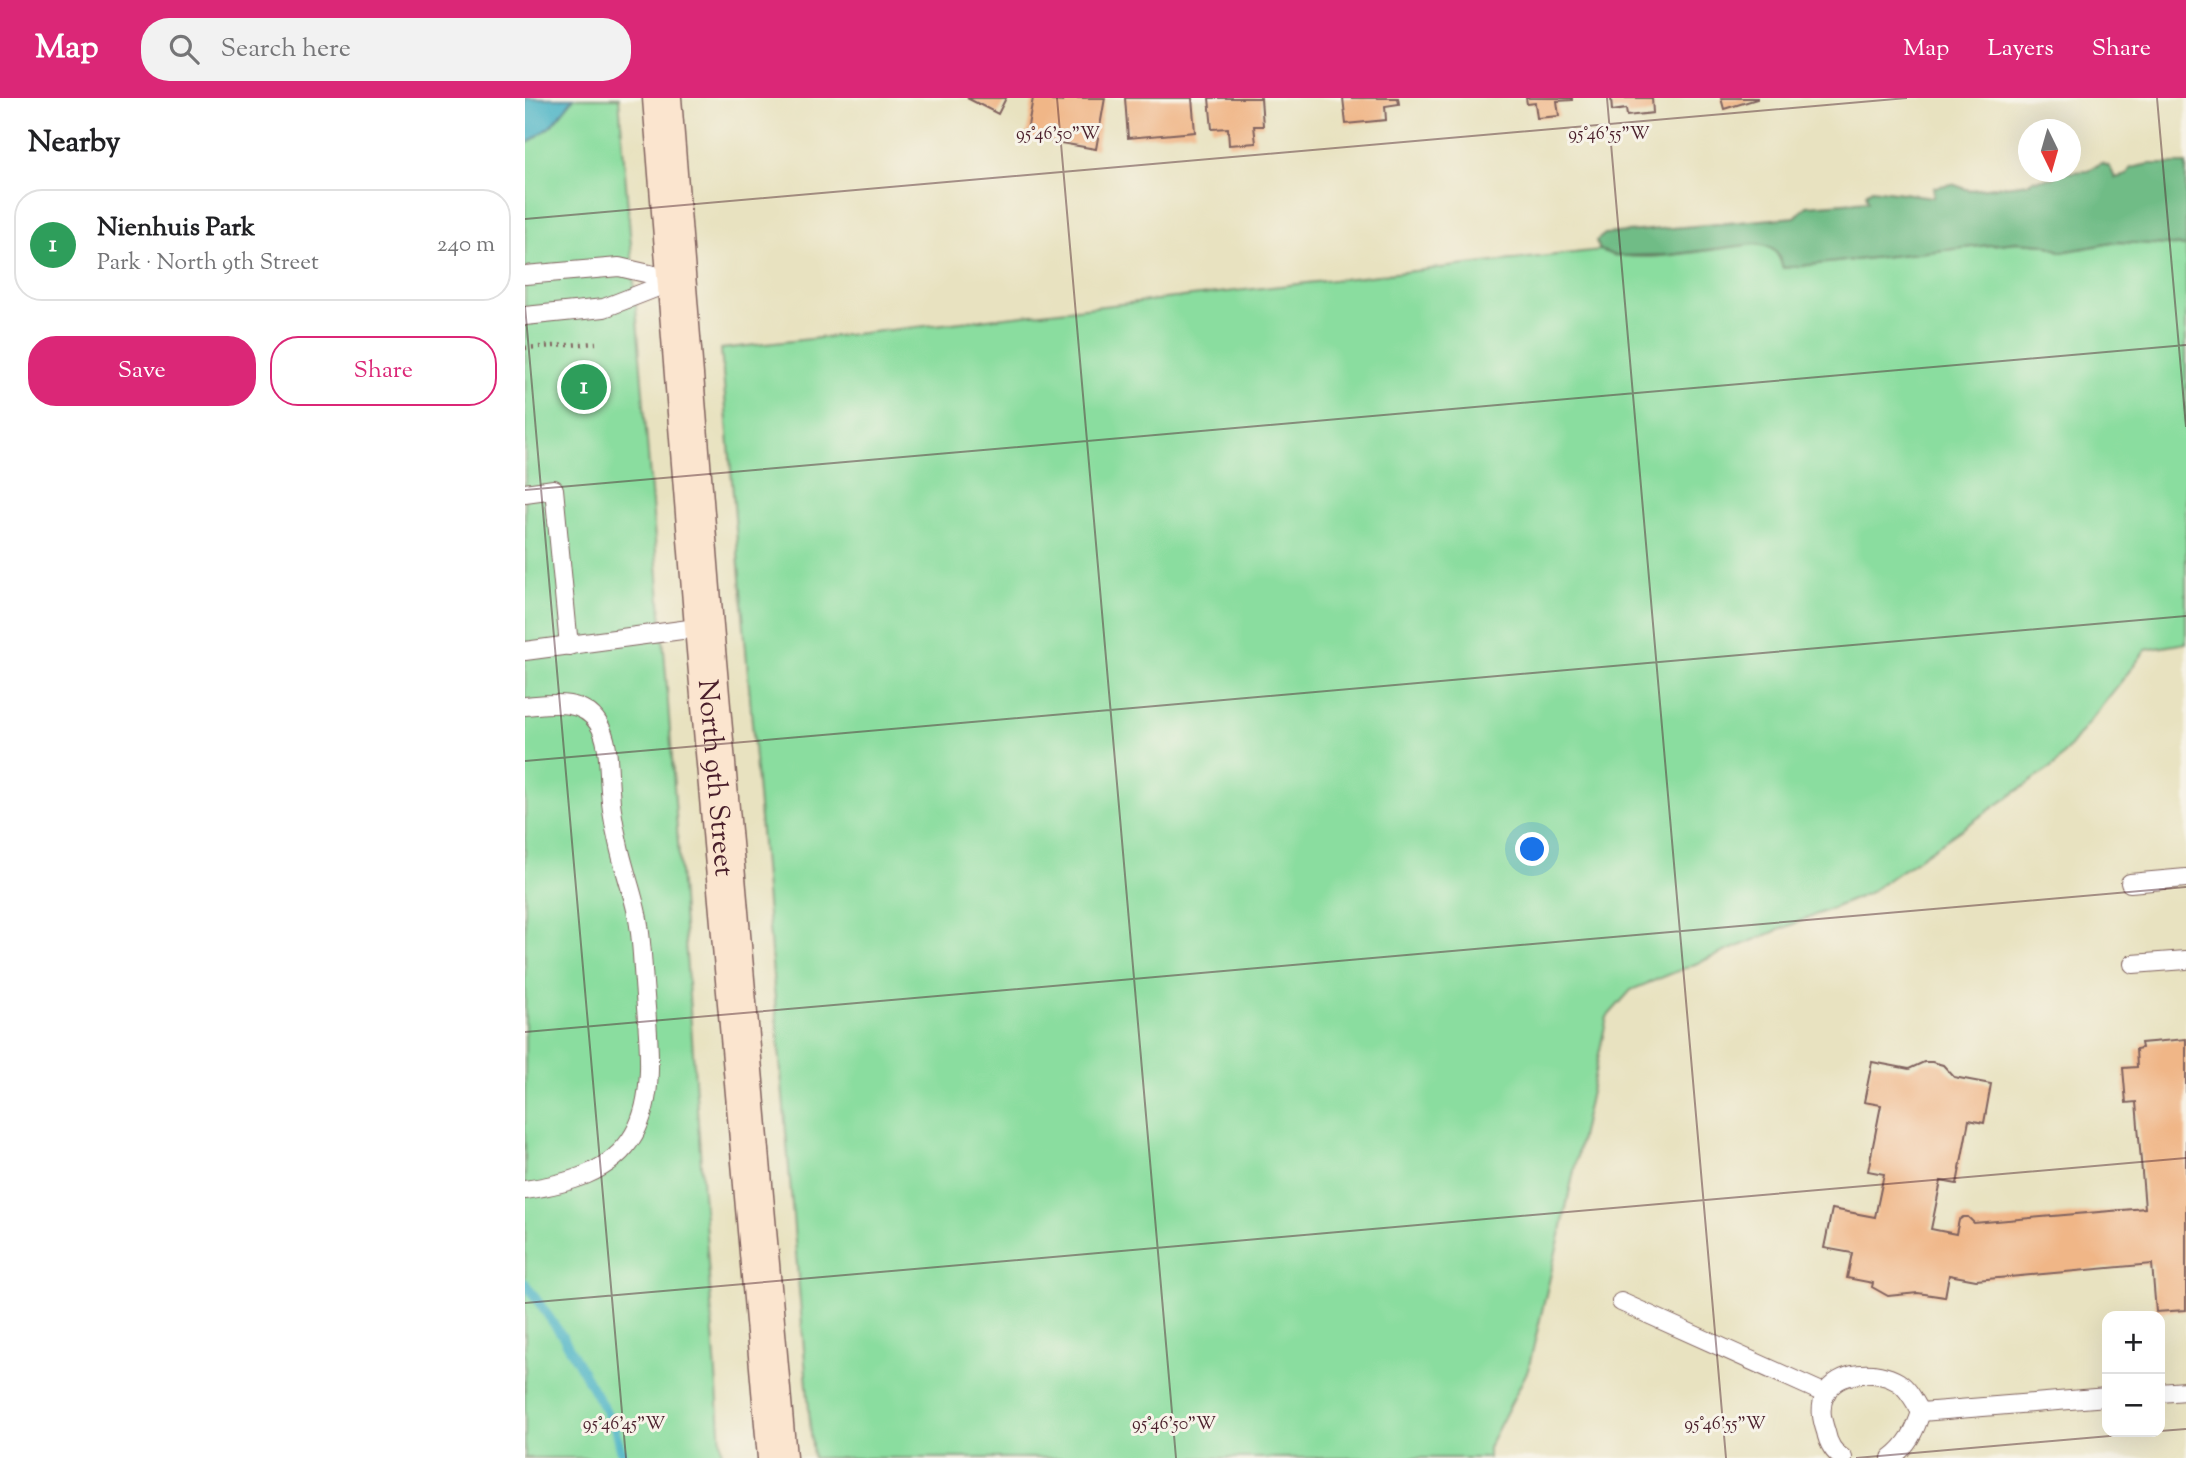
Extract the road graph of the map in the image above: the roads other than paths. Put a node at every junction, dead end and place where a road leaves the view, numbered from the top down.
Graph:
1 (662, 98) edge
2 (525, 275) edge
3 (676, 280) junction
4 (525, 316) edge
5 (525, 493) edge
6 (704, 627) junction
7 (569, 646) junction
8 (525, 651) edge
9 (525, 706) edge
10 (2186, 878) edge
11 (2130, 883) dead end
12 (2186, 960) edge
13 (2133, 964) dead end
14 (525, 1191) edge
15 (1621, 1303) dead end
16 (2186, 1391) edge
17 (2165, 1393) edge
18 (1826, 1394) junction
19 (2102, 1397) edge
20 (1921, 1412) junction
21 (777, 1458) edge
22 (1843, 1458) edge
23 (1891, 1458) edge

1 - 3 main road, North 9th Street
2 - 3 lane
3 - 4 lane
3 - 6 main road, North 9th Street
5 - 7 lane
6 - 7 lane
6 - 21 main road, North 9th Street
7 - 8 lane
9 - 14 lane
10 - 11 lane
12 - 13 lane
15 - 18 lane
16 - 17 lane
18 - 20 lane
18 - 22 lane
19 - 20 lane
20 - 23 lane

